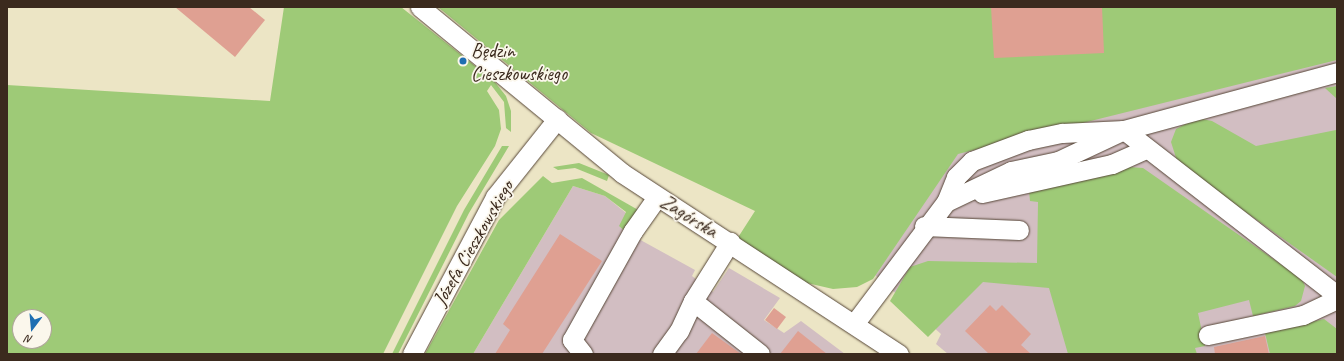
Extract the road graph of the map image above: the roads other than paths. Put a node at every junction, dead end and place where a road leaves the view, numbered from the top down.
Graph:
1 (420, 7) edge
2 (1337, 72) edge
3 (557, 119) junction
4 (1124, 130) junction
5 (1144, 149) junction
6 (657, 197) junction
7 (946, 202) junction
8 (924, 226) junction
9 (1019, 230) dead end
10 (730, 242) junction
11 (1337, 295) edge
12 (1337, 299) edge
13 (693, 301) junction
14 (854, 324) junction
15 (1208, 335) dead end
16 (412, 354) edge
17 (584, 354) edge
18 (662, 354) edge
19 (760, 354) edge
20 (899, 354) edge

1 - 3 street, Zagórska
2 - 4 street
3 - 6 street, Zagórska
3 - 16 street, Józefa Cieszkowskiego
4 - 5 street
4 - 7 street
4 - 7 street
5 - 7 street
5 - 11 street
6 - 10 street, Zagórska
6 - 17 street
7 - 8 street
8 - 9 street
8 - 14 street
10 - 13 street
10 - 14 street, Zagórska
12 - 15 street
13 - 18 street
13 - 19 street
14 - 20 street, Zagórska

